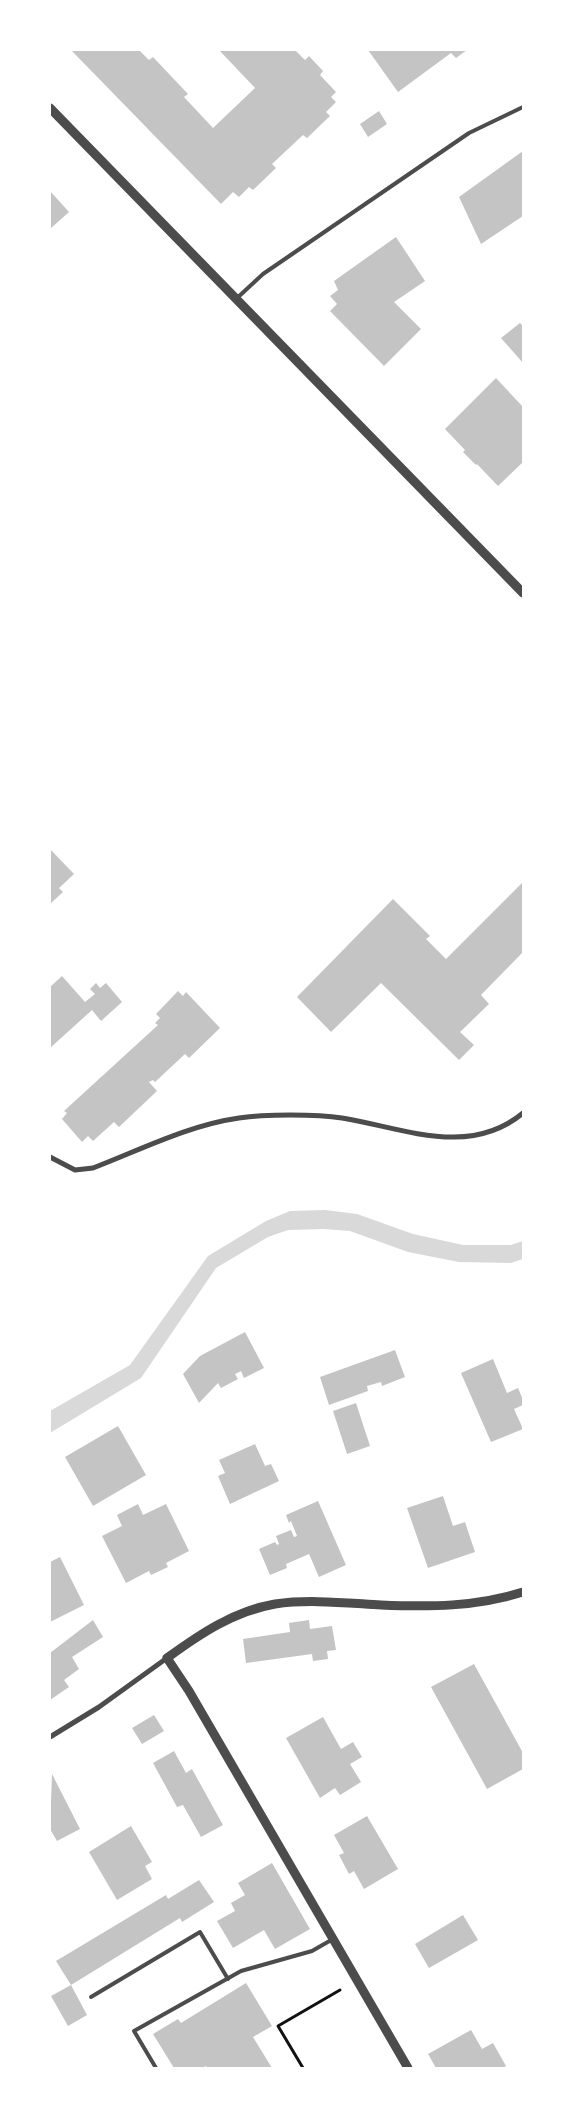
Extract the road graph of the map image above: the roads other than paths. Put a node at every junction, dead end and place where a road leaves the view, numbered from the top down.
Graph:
1 (523, 107) edge
2 (50, 108) edge
3 (236, 299) junction
4 (523, 593) edge
5 (523, 1113) edge
6 (50, 1157) edge
7 (523, 1592) edge
8 (167, 1658) junction
9 (50, 1737) edge
10 (334, 1939) junction
11 (228, 1979) junction
12 (91, 1998) dead end
13 (156, 2068) edge
14 (408, 2068) edge

1 - 3 lane
2 - 3 street
3 - 4 street
5 - 6 street
7 - 8 street
8 - 9 street
8 - 10 street
10 - 11 lane
10 - 14 street
11 - 12 lane
11 - 13 lane

